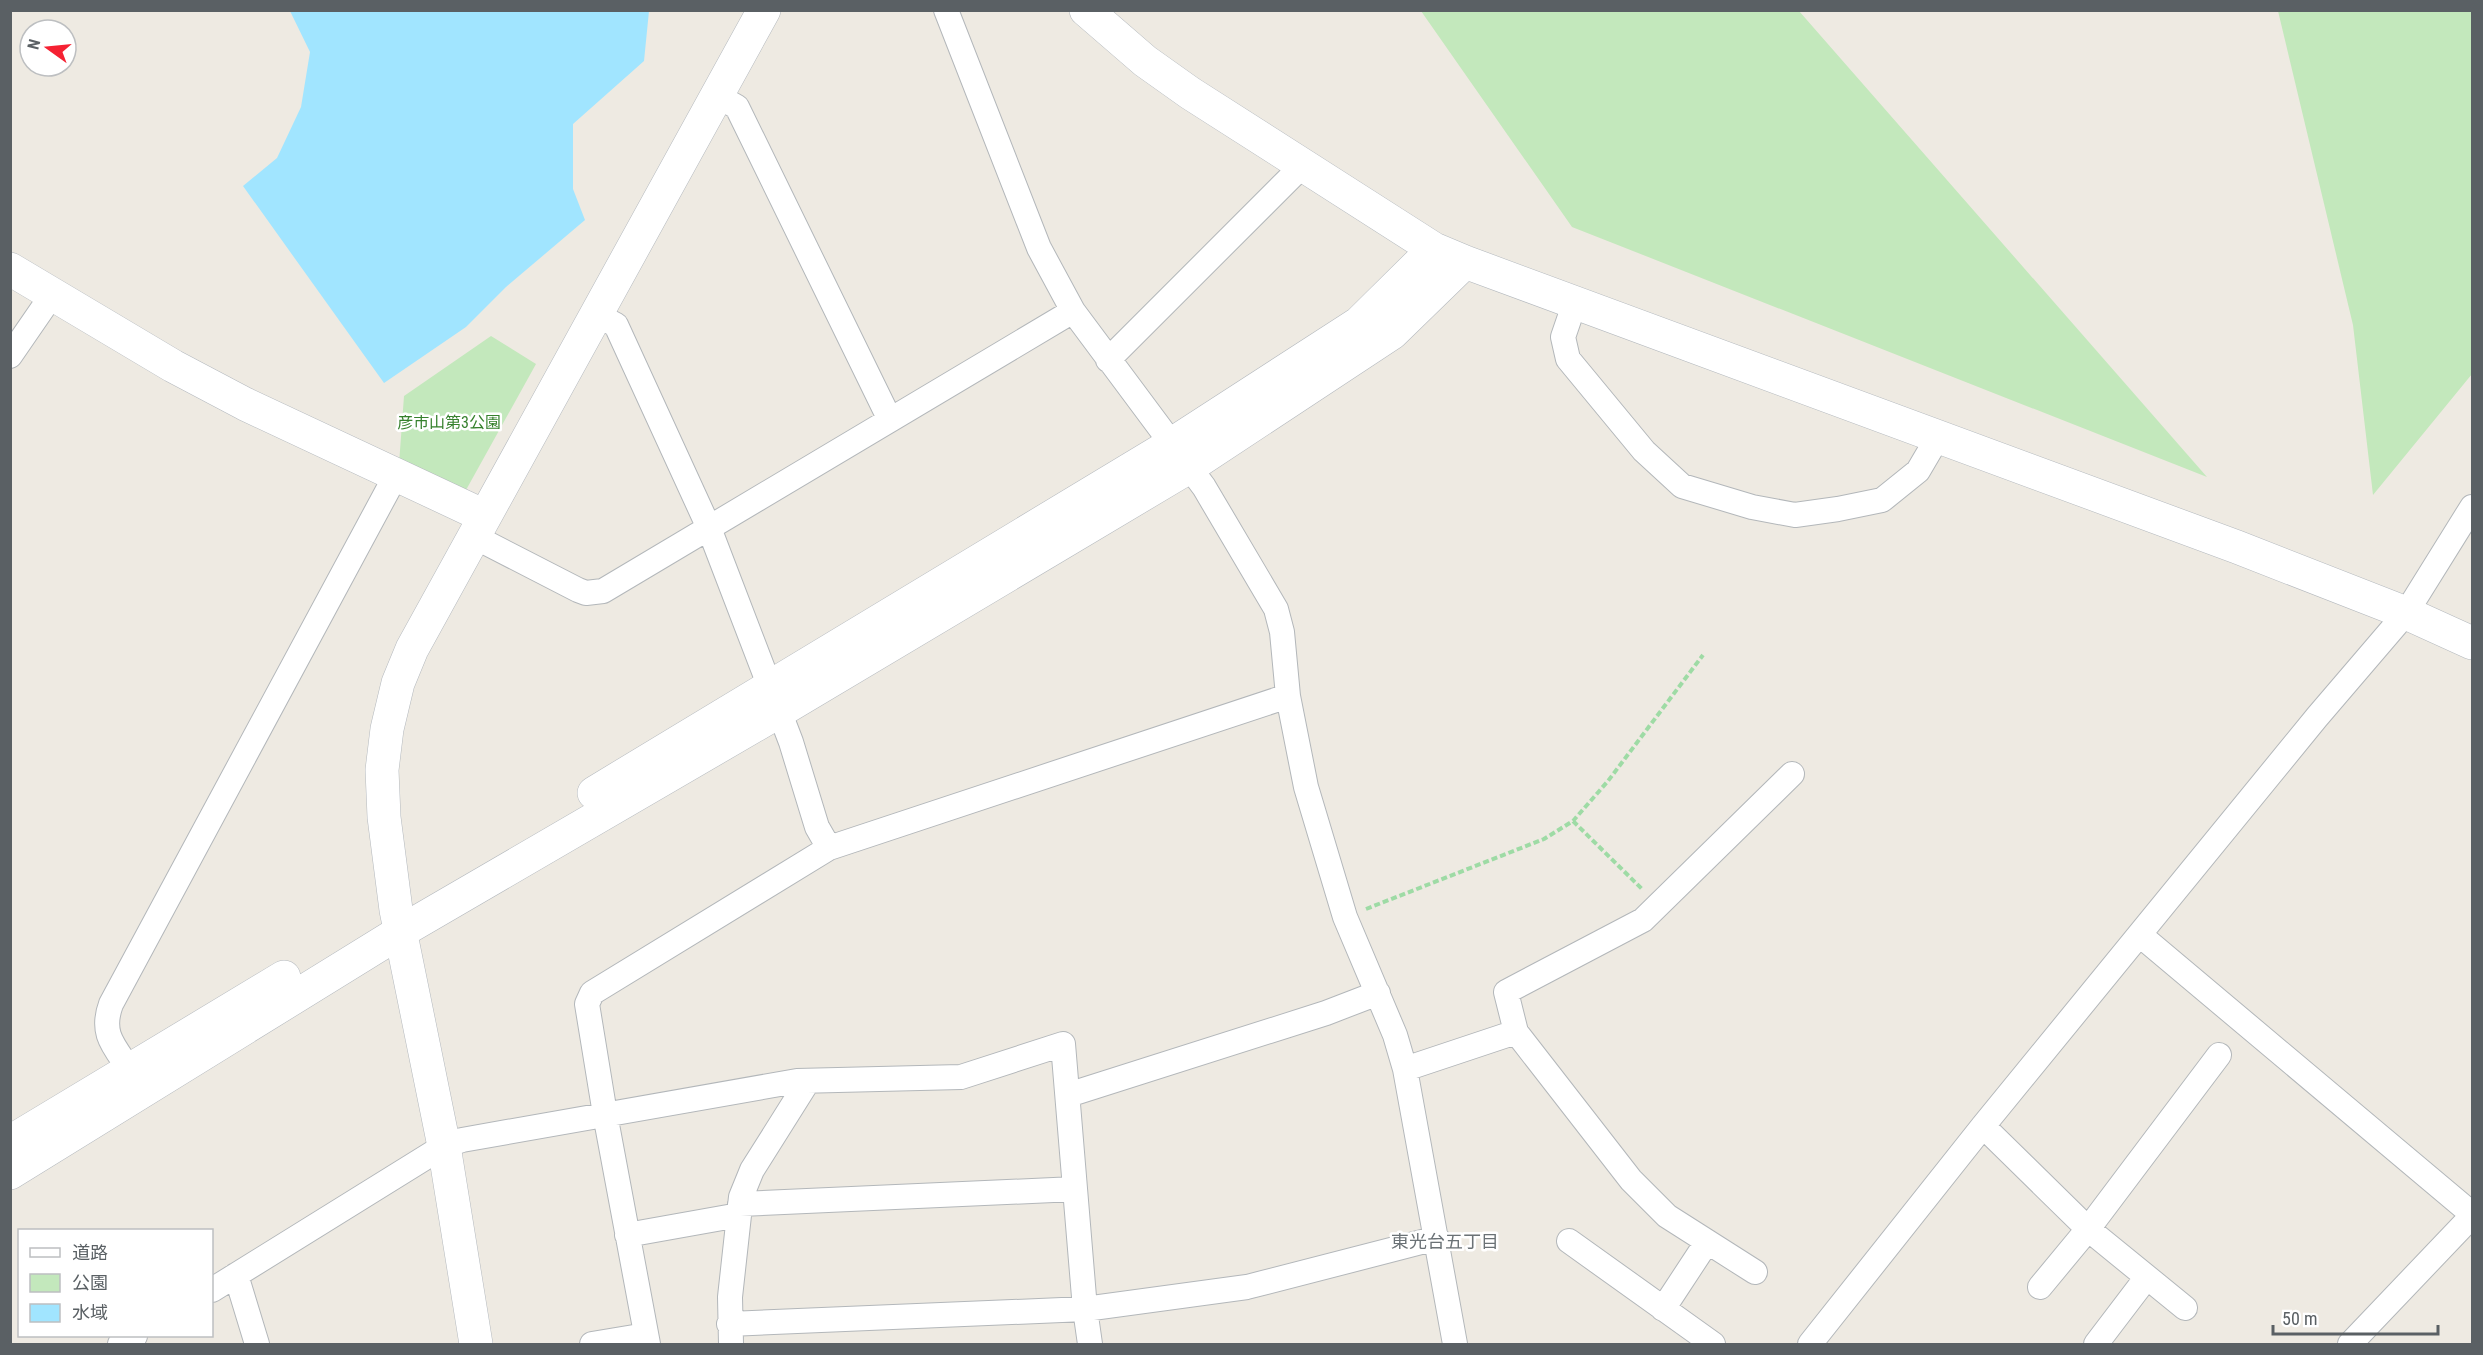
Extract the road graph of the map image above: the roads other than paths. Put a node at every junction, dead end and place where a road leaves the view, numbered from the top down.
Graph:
1 (764, 10) edge
2 (946, 10) edge
3 (1086, 10) edge
4 (716, 95) junction
5 (1302, 166) junction
6 (1434, 249) junction
7 (1465, 262) junction
8 (10, 269) edge
9 (52, 296) junction
10 (1575, 302) junction
11 (1073, 311) junction
12 (596, 314) junction
13 (10, 356) edge
14 (1108, 360) junction
15 (890, 420) junction
16 (1938, 437) junction
17 (1180, 455) junction
18 (396, 475) junction
19 (2472, 507) edge
20 (478, 526) junction
21 (709, 528) junction
22 (2406, 613) junction
23 (2472, 643) edge
24 (1288, 696) junction
25 (774, 700) junction
26 (1791, 774) dead end
27 (829, 848) junction
28 (398, 921) junction
29 (2140, 935) junction
30 (1378, 993) junction
31 (1516, 1032) junction
32 (2219, 1055) dead end
33 (1405, 1069) junction
34 (130, 1070) junction
35 (808, 1081) junction
36 (1068, 1095) junction
37 (605, 1114) junction
38 (1983, 1126) junction
39 (10, 1142) edge
40 (444, 1146) junction
41 (10, 1173) edge
42 (1075, 1189) junction
43 (740, 1210) junction
44 (2472, 1215) edge
45 (2088, 1229) junction
46 (627, 1235) junction
47 (1437, 1238) junction
48 (1569, 1241) dead end
49 (1707, 1242) junction
50 (1755, 1272) dead end
51 (236, 1275) junction
52 (2147, 1277) junction
53 (2040, 1287) dead end
54 (213, 1289) edge
55 (2185, 1308) dead end
56 (1085, 1309) junction
57 (1663, 1309) junction
58 (730, 1334) edge
59 (647, 1340) edge
60 (257, 1344) edge
61 (476, 1344) edge
62 (592, 1344) edge
63 (1090, 1344) edge
64 (1455, 1344) edge
65 (1713, 1344) edge
66 (1810, 1344) edge
67 (2096, 1344) edge
68 (2350, 1344) edge

1 - 4 street
2 - 11 street
3 - 5 street
4 - 12 street
4 - 15 street
5 - 6 street
5 - 14 street
6 - 7 street
6 - 17 street
7 - 10 street
7 - 17 street
8 - 9 street
9 - 13 street
9 - 18 street
10 - 16 street
10 - 16 street
11 - 14 street
11 - 15 street
12 - 20 street
12 - 21 street
14 - 17 street
15 - 21 street
16 - 22 street
17 - 24 street
17 - 25 street
18 - 20 street
18 - 34 street
19 - 22 street
20 - 21 street
20 - 28 street
21 - 25 street
22 - 23 street
22 - 29 street
24 - 27 street
24 - 30 street
25 - 27 street
25 - 28 street
26 - 31 street
27 - 37 street
28 - 34 street
28 - 40 street
28 - 41 street
29 - 38 street
29 - 44 street
30 - 33 street
30 - 36 street
31 - 33 street
31 - 49 street
32 - 45 street
33 - 47 street
34 - 39 street
35 - 36 street
35 - 37 street
35 - 43 street
36 - 42 street
37 - 40 street
37 - 46 street
38 - 45 street
38 - 66 street
40 - 51 street
40 - 61 street
42 - 43 street
42 - 56 street
43 - 46 street
43 - 58 street
44 - 68 street
45 - 52 street
45 - 53 street
46 - 59 street
47 - 56 street
47 - 64 street
48 - 57 street
49 - 50 street
49 - 57 street
51 - 54 street
51 - 60 street
52 - 55 street
52 - 67 street
56 - 58 street
56 - 63 street
57 - 65 street
59 - 62 street

